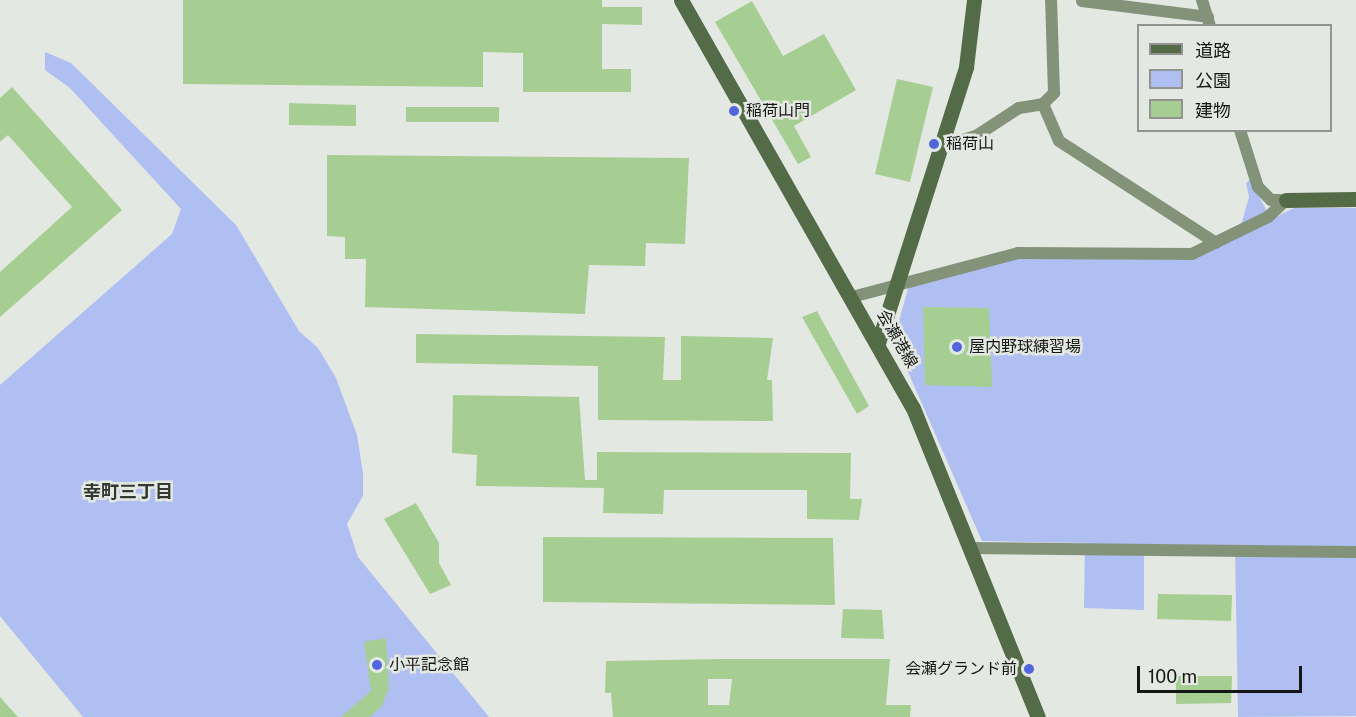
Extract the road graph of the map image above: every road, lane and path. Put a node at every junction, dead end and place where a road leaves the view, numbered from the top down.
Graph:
1 (681, 0) edge
2 (974, 0) edge
3 (1051, 0) edge
4 (1202, 0) edge
5 (1082, 1) edge
6 (1209, 21) edge
7 (1043, 104) junction
8 (1241, 132) edge
9 (943, 146) junction
10 (1286, 200) junction
11 (1356, 200) edge
12 (1216, 243) junction
13 (900, 282) junction
14 (852, 297) junction
15 (878, 343) junction
16 (970, 548) junction
17 (1356, 552) edge
18 (1038, 717) edge

1 - 14 main road, 会瀬港線
2 - 9 main road
3 - 7 street
4 - 6 street
5 - 6 street
7 - 9 street
7 - 12 street
8 - 10 street
9 - 13 main road
10 - 11 main road
10 - 12 street
12 - 13 street
13 - 14 street
13 - 15 main road
14 - 15 main road, 会瀬港線
15 - 16 main road, 会瀬港線
16 - 17 street
16 - 18 main road, 会瀬港線

